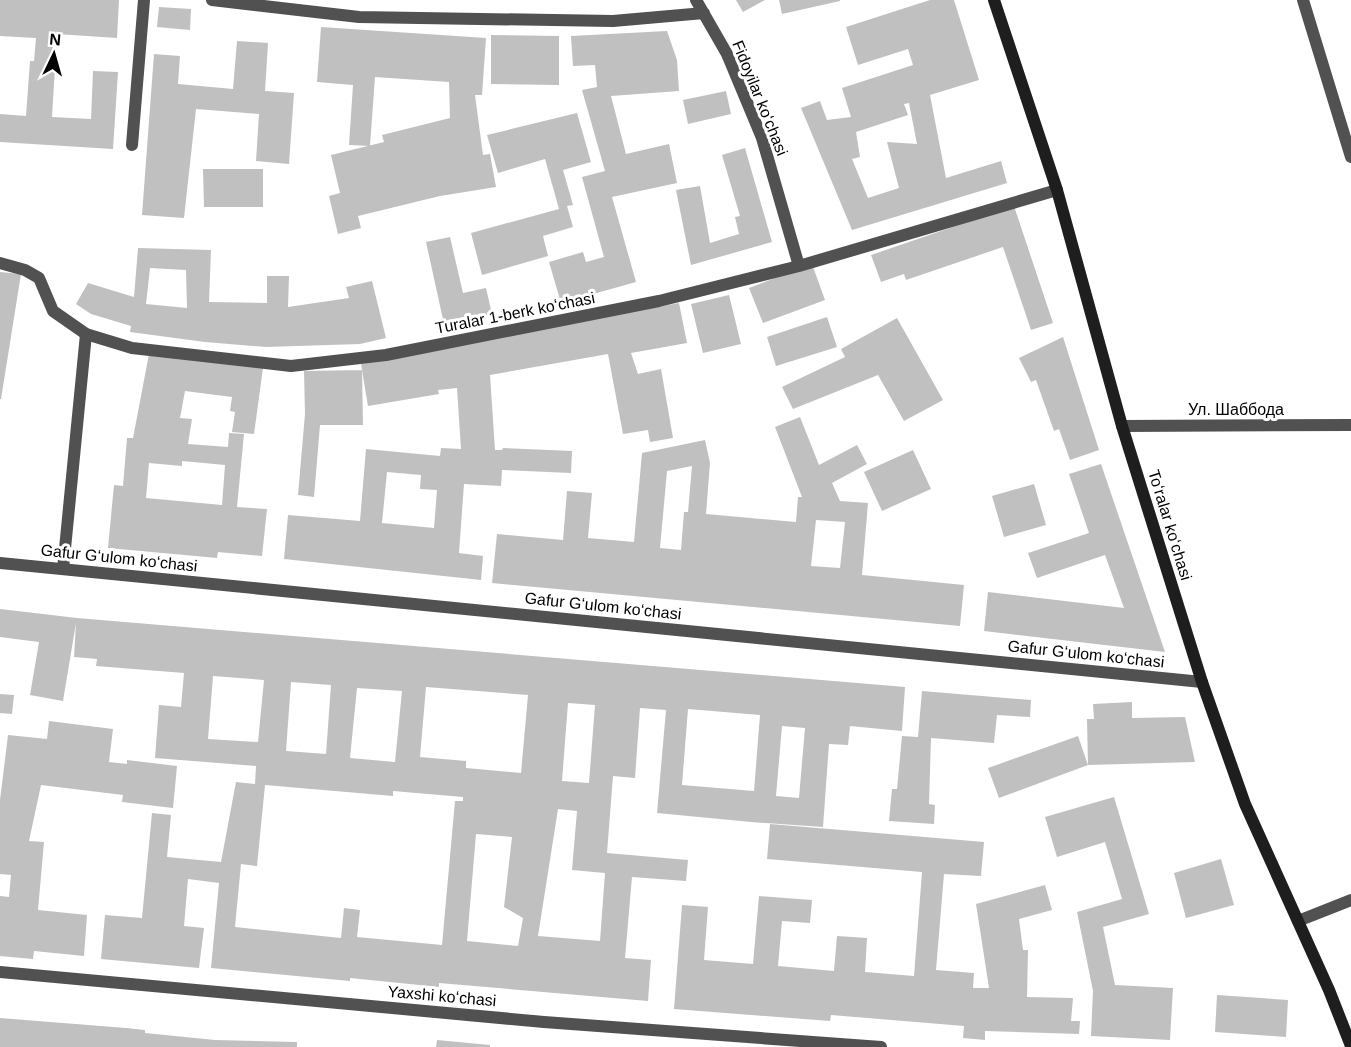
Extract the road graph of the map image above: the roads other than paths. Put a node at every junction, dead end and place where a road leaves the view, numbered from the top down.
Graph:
1 (144, 0) edge
2 (212, 0) edge
3 (696, 0) edge
4 (994, 0) edge
5 (1303, 0) edge
6 (704, 13) junction
7 (132, 145) dead end
8 (1351, 157) edge
9 (1058, 190) junction
10 (0, 263) edge
11 (798, 266) junction
12 (87, 334) junction
13 (1351, 425) edge
14 (1122, 426) junction
15 (0, 563) edge
16 (63, 569) junction
17 (1202, 682) junction
18 (1351, 900) edge
19 (1298, 921) junction
20 (0, 972) edge
21 (1351, 1046) edge
22 (881, 1047) edge

1 - 7 street
2 - 6 street
3 - 6 street, Fidoyilar koʻchasi
4 - 9 main road, Toʻralar koʻchasi
5 - 8 street
6 - 11 street, Fidoyilar koʻchasi
9 - 11 street, Turalar 1-berk koʻchasi
9 - 14 main road, Toʻralar koʻchasi
10 - 12 street, Turalar 1-berk koʻchasi
11 - 12 street, Turalar 1-berk koʻchasi
12 - 16 street
13 - 14 street, Ул. Шаббода
14 - 17 main road, Toʻralar koʻchasi
15 - 16 street, Gafur Gʻulom koʻchasi
16 - 17 street, Gafur Gʻulom koʻchasi
17 - 19 main road, Toʻralar koʻchasi
18 - 19 street
19 - 21 main road, Toʻralar koʻchasi
20 - 22 street, Yaxshi koʻchasi

